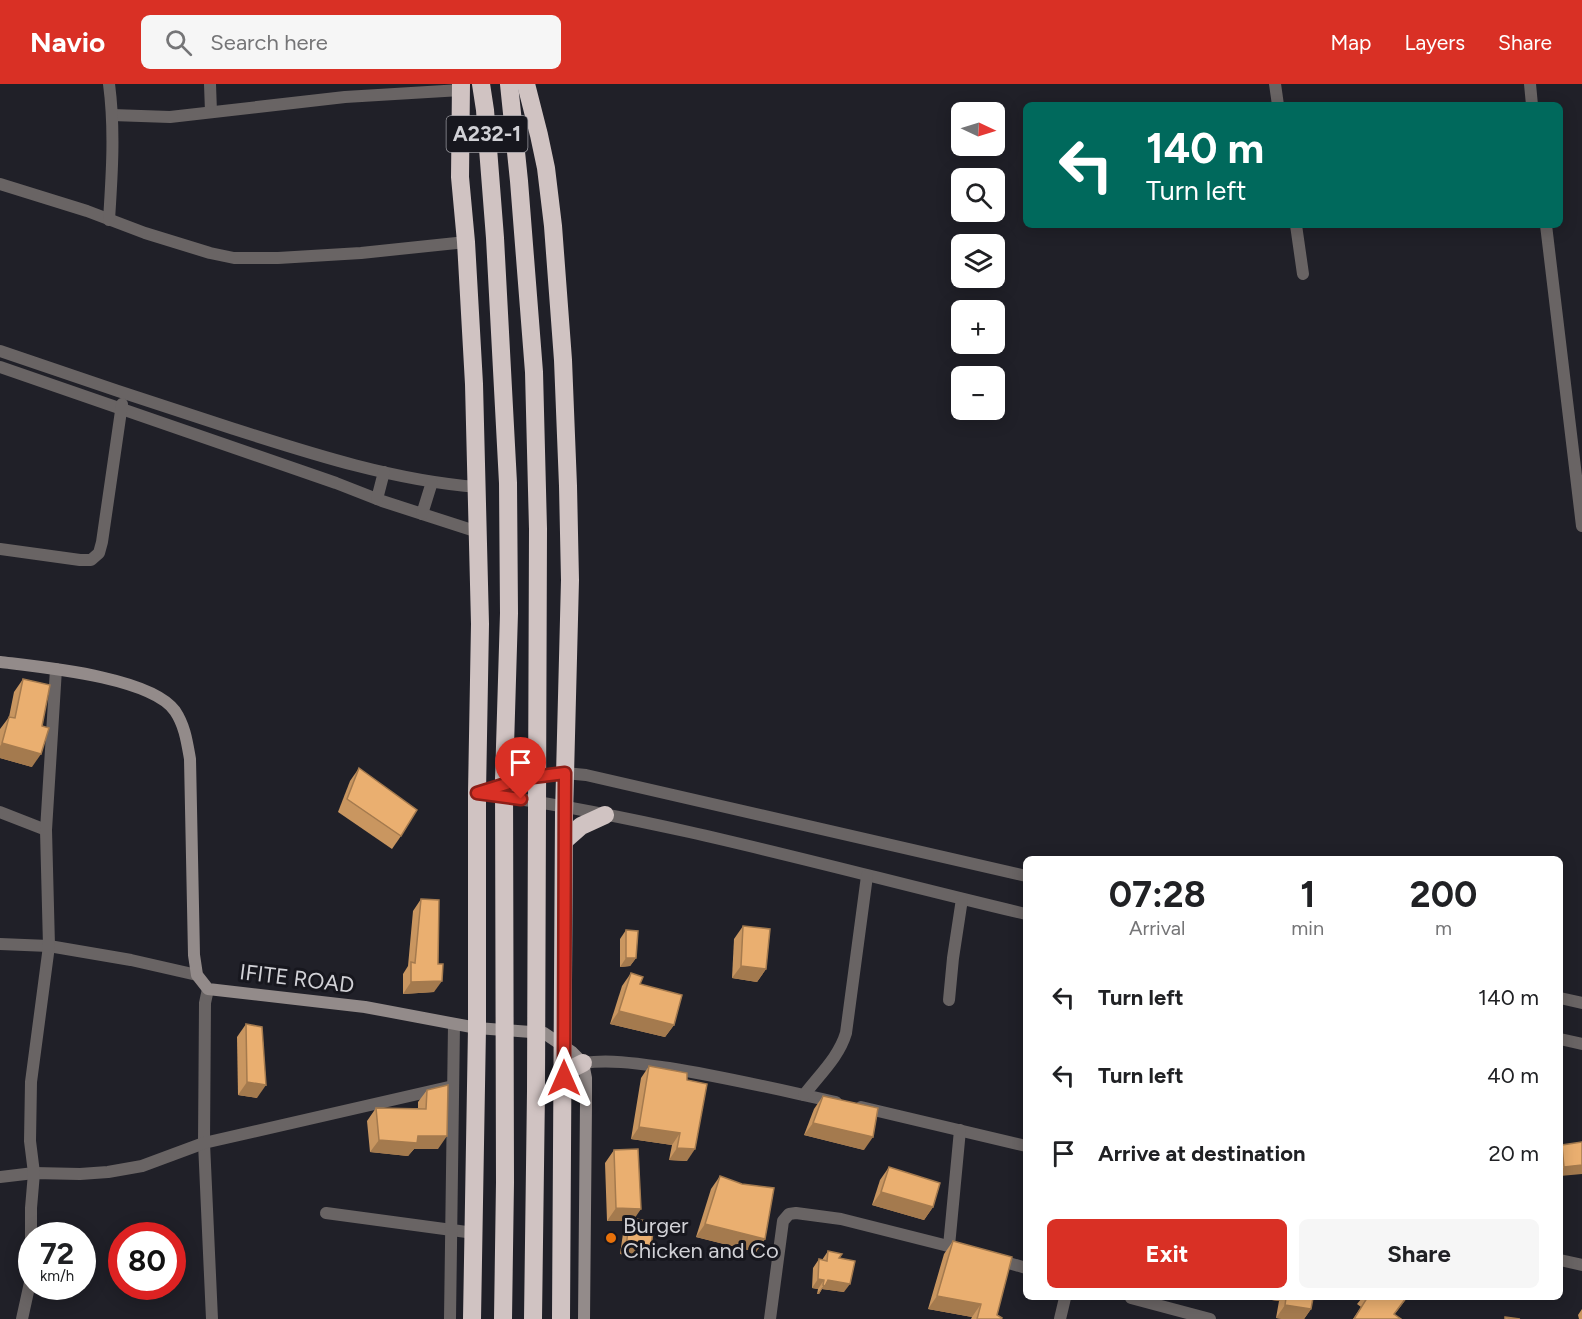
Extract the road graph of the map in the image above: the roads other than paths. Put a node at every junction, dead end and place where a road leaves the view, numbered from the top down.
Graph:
1 (109, 84) edge
2 (210, 84) edge
3 (482, 84) edge
4 (509, 84) edge
5 (526, 84) edge
6 (1275, 84) edge
7 (1530, 84) edge
8 (461, 87) edge
9 (1278, 102) edge
10 (1532, 102) edge
11 (211, 112) junction
12 (112, 115) junction
13 (0, 184) edge
14 (109, 220) junction
15 (1296, 228) edge
16 (1546, 228) edge
17 (466, 242) junction
18 (1303, 274) dead end
19 (0, 351) edge
20 (0, 367) edge
21 (124, 394) junction
22 (121, 410) junction
23 (384, 472) junction
24 (432, 482) junction
25 (478, 487) junction
26 (376, 499) junction
27 (422, 514) junction
28 (1582, 526) edge
29 (478, 532) junction
30 (0, 549) edge
31 (0, 662) edge
32 (56, 669) junction
33 (565, 773) junction
34 (477, 793) junction
35 (564, 806) junction
36 (0, 812) edge
37 (605, 815) junction
38 (46, 830) junction
39 (564, 841) junction
40 (1023, 875) edge
41 (867, 876) junction
42 (962, 899) junction
43 (1023, 913) edge
44 (0, 944) edge
45 (49, 946) junction
46 (197, 975) junction
47 (208, 989) junction
48 (1563, 999) edge
49 (949, 1000) dead end
50 (1582, 1003) edge
51 (564, 1017) junction
52 (454, 1024) junction
53 (477, 1028) junction
54 (544, 1033) junction
55 (1563, 1040) edge
56 (1582, 1044) edge
57 (564, 1047) junction
58 (583, 1063) junction
59 (564, 1078) junction
60 (453, 1086) junction
61 (804, 1095) junction
62 (960, 1130) junction
63 (204, 1143) junction
64 (1023, 1145) edge
65 (34, 1173) junction
66 (0, 1177) edge
67 (326, 1213) dead end
68 (451, 1230) junction
69 (474, 1233) junction
70 (950, 1246) junction
71 (1563, 1261) edge
72 (1582, 1265) edge
73 (1023, 1267) edge
74 (1065, 1300) edge
75 (1139, 1300) edge
76 (22, 1319) edge
77 (212, 1319) edge
78 (450, 1319) edge
79 (472, 1319) edge
80 (503, 1319) edge
81 (533, 1319) edge
82 (561, 1319) edge
83 (584, 1319) edge
84 (770, 1319) edge
85 (1060, 1319) edge
86 (1210, 1319) edge

1 - 12 street
2 - 11 street
3 - 80 highway, A232-1
4 - 81 highway, A232-1
5 - 33 highway
6 - 9 street
7 - 10 street
8 - 11 street
8 - 17 highway
11 - 12 street
12 - 14 street
13 - 14 street
14 - 17 street
15 - 18 street
16 - 28 street
17 - 25 highway
19 - 21 street
20 - 22 street
21 - 22 street
21 - 23 street
22 - 26 street
22 - 30 street
23 - 24 street
23 - 26 street
24 - 25 street
24 - 27 street
25 - 29 highway
26 - 27 street
27 - 29 street
29 - 34 highway
31 - 32 street
32 - 38 street
32 - 46 street
33 - 34 street
33 - 35 highway
33 - 40 street
34 - 35 street
34 - 53 highway
35 - 37 street
35 - 39 highway
36 - 38 street
37 - 39 highway
37 - 41 street
38 - 45 street
39 - 51 highway
41 - 42 street
41 - 61 street
42 - 43 street
42 - 49 street
44 - 45 street
45 - 46 street
45 - 65 street
46 - 47 street, IFITE ROAD
47 - 52 street, IFITE ROAD
47 - 63 street
48 - 50 street
51 - 54 highway
51 - 57 highway
52 - 53 street, IFITE ROAD
52 - 60 street
53 - 54 street, IFITE ROAD
53 - 69 highway
54 - 57 street
55 - 56 street
57 - 58 street
57 - 59 highway
58 - 59 highway
58 - 61 street
58 - 83 street
59 - 82 highway
60 - 63 street
60 - 68 street
61 - 62 street
62 - 64 street
62 - 70 street
63 - 65 street
63 - 77 street
65 - 66 street
65 - 76 street
67 - 68 street
68 - 69 street
68 - 78 street
69 - 79 highway
70 - 73 street
70 - 84 street
71 - 72 street
74 - 85 street
75 - 86 street

